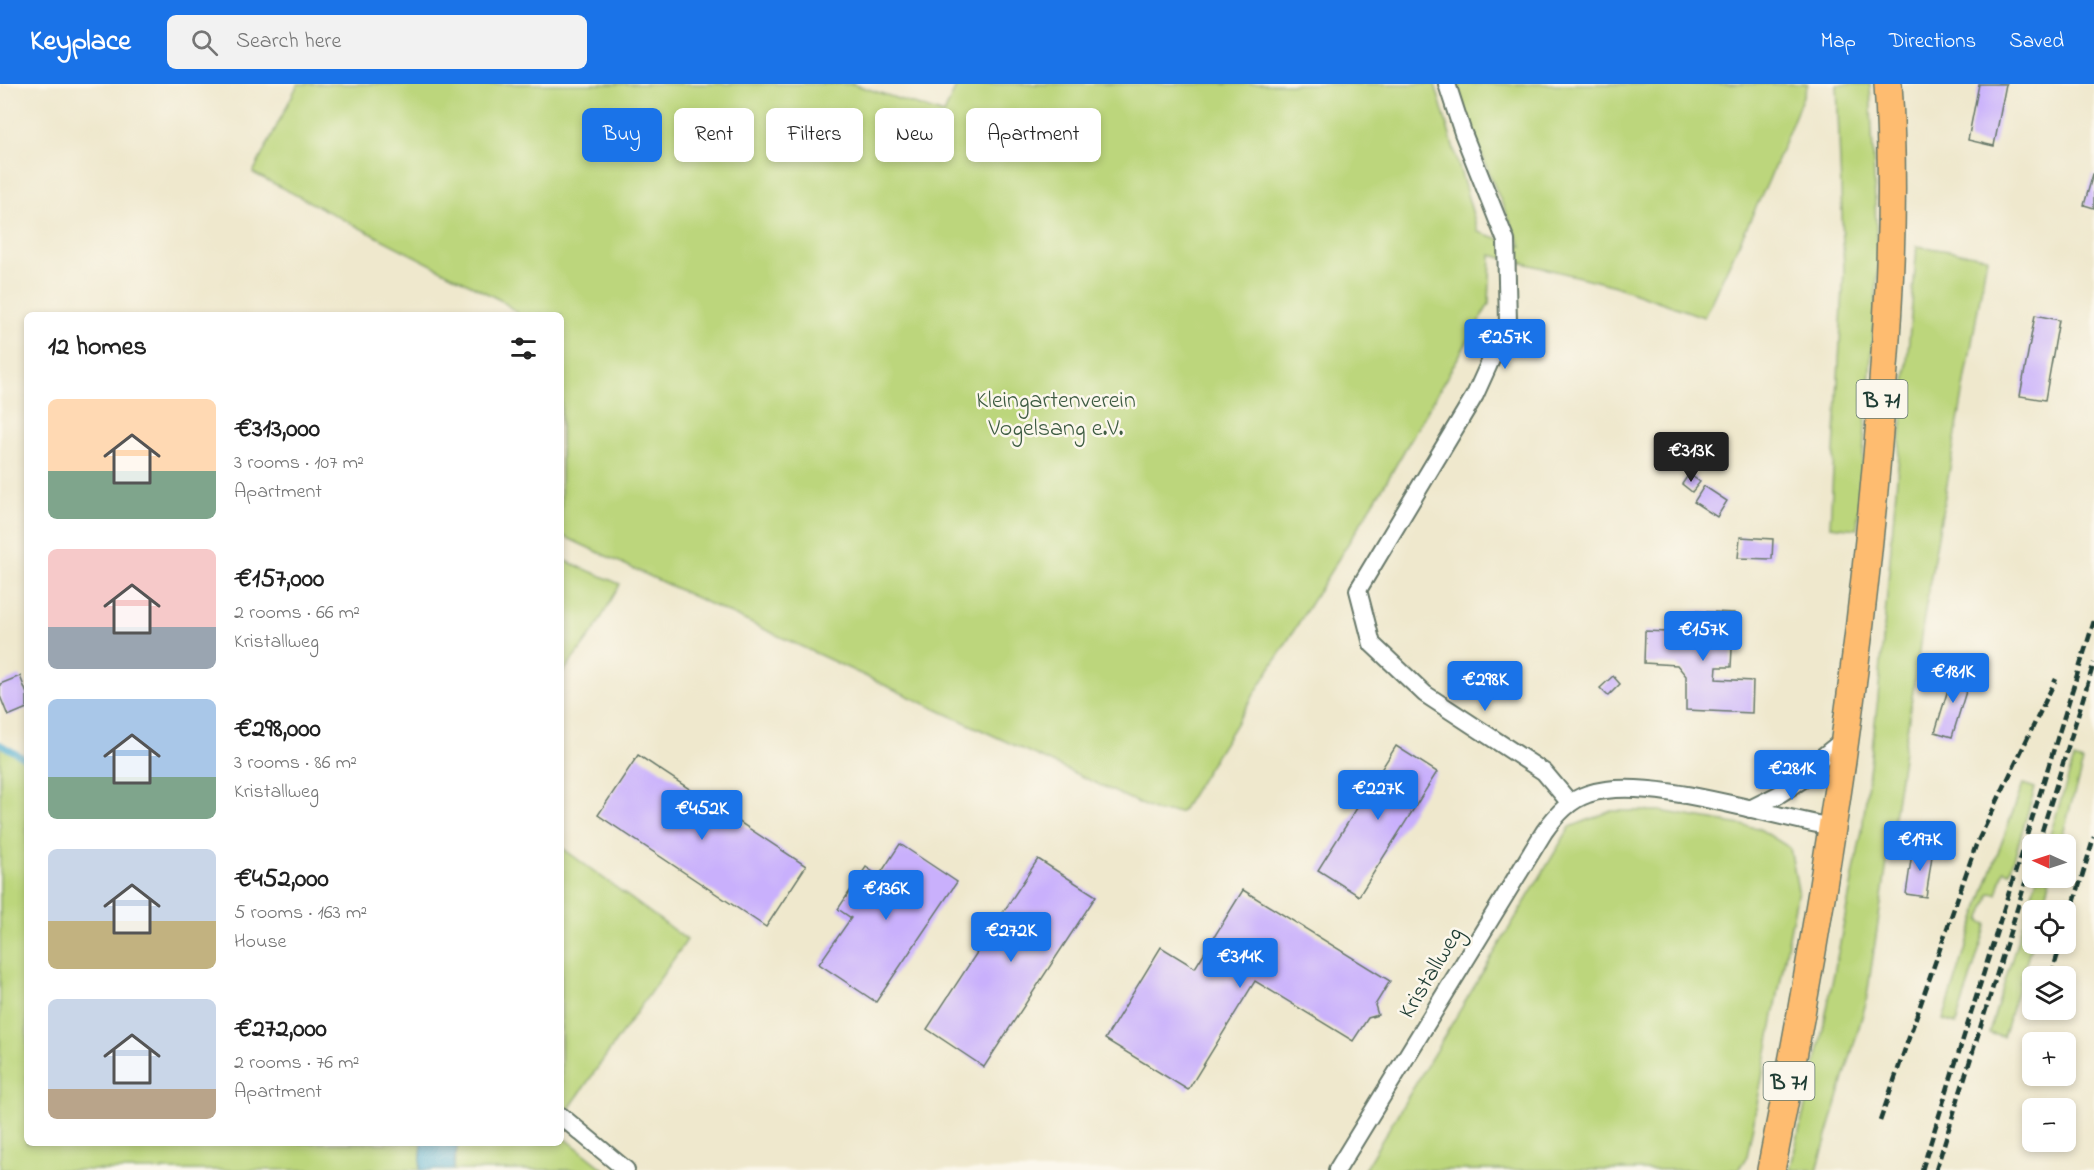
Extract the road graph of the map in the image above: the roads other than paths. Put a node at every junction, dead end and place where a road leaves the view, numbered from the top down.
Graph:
1 (1447, 84) edge
2 (1888, 84) edge
3 (1846, 738) junction
4 (1570, 803) junction
5 (1750, 809) junction
6 (1833, 826) junction
7 (564, 1118) edge
8 (626, 1170) edge
9 (1337, 1170) edge
10 (1772, 1170) edge

1 - 4 street
2 - 3 main road, B 71
3 - 5 street
3 - 6 main road, B 71
4 - 5 street, Kristallweg
4 - 9 street, Kristallweg
5 - 6 street, Kristallweg
6 - 10 main road, B 71
7 - 8 street

